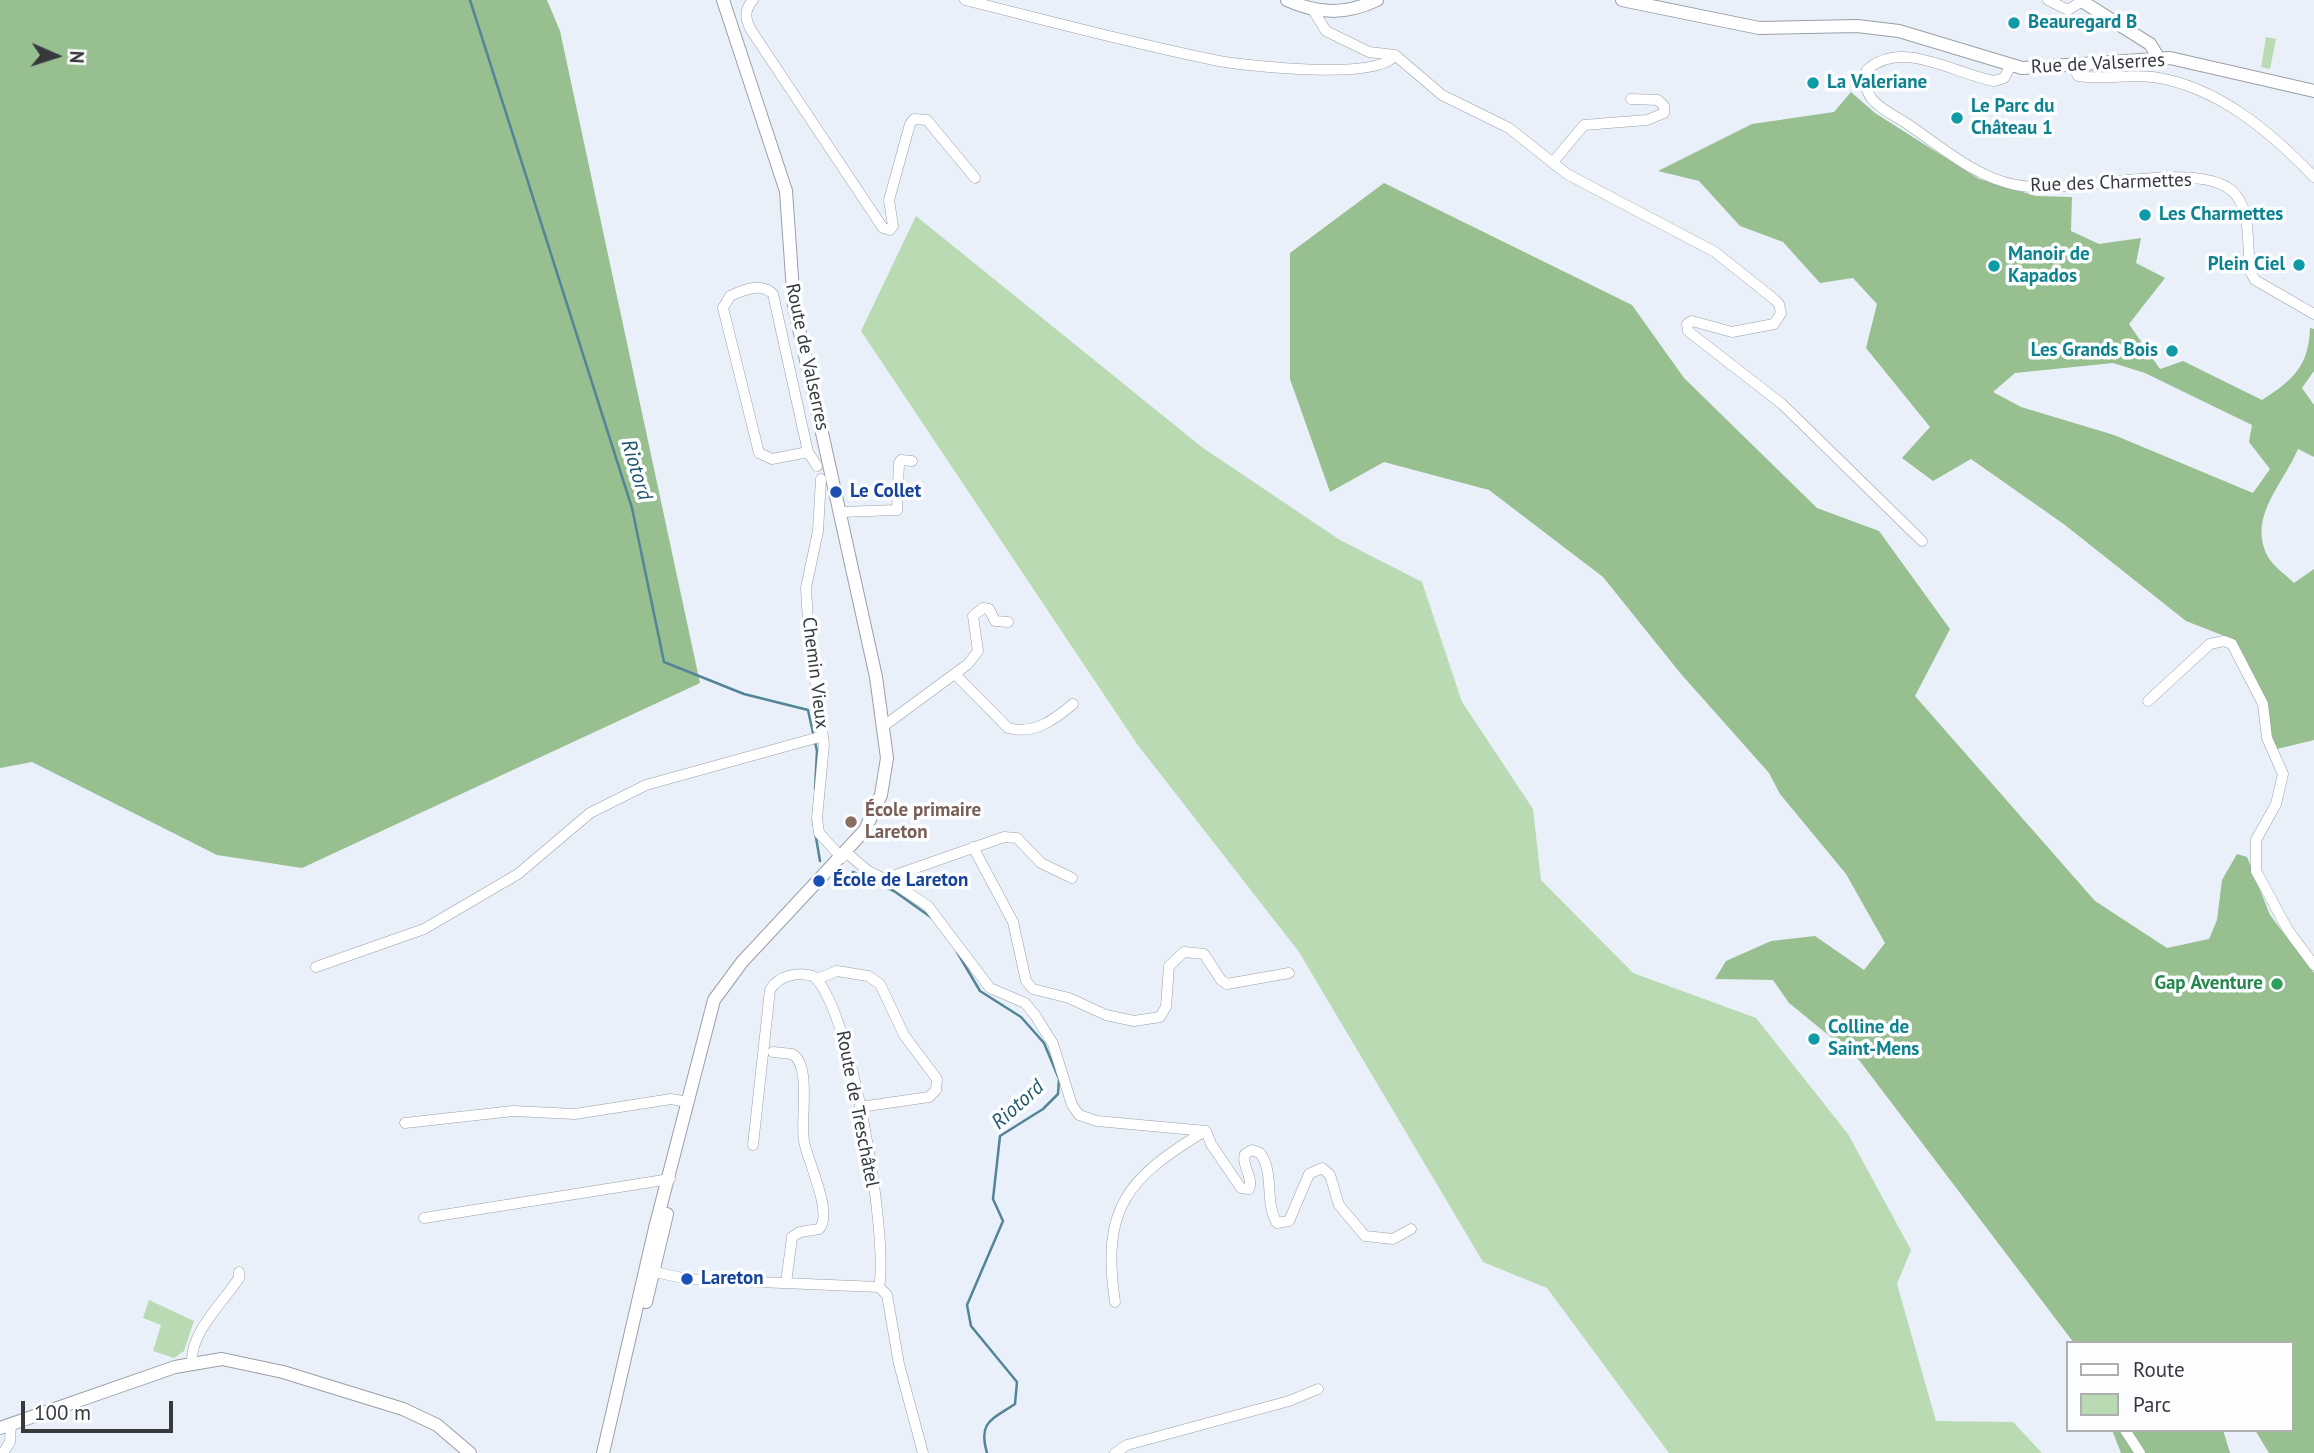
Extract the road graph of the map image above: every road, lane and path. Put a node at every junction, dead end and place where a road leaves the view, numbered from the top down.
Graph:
1 (723, 0) edge
2 (753, 0) edge
3 (965, 0) edge
4 (1286, 0) edge
5 (1377, 0) edge
6 (1622, 0) edge
7 (2048, 0) edge
8 (2081, 1) edge
9 (1313, 10) junction
10 (1395, 55) junction
11 (2158, 57) junction
12 (2072, 64) junction
13 (2010, 67) junction
14 (2314, 90) edge
15 (1631, 99) dead end
16 (1553, 162) junction
17 (2314, 177) edge
18 (975, 178) dead end
19 (2314, 314) edge
20 (808, 452) junction
21 (829, 459) junction
22 (912, 461) dead end
23 (817, 466) junction
24 (827, 479) junction
25 (841, 512) junction
26 (1922, 541) dead end
27 (1008, 622) dead end
28 (955, 674) junction
29 (2148, 701) dead end
30 (1073, 704) dead end
31 (885, 725) junction
32 (818, 737) junction
33 (973, 847) junction
34 (845, 855) junction
35 (1072, 878) dead end
36 (884, 879) junction
37 (2314, 965) edge
38 (316, 967) dead end
39 (1289, 973) dead end
40 (817, 979) junction
41 (773, 1052) dead end
42 (688, 1102) junction
43 (860, 1107) junction
44 (405, 1123) dead end
45 (1206, 1131) junction
46 (753, 1145) dead end
47 (670, 1179) junction
48 (424, 1218) dead end
49 (1411, 1229) dead end
50 (239, 1272) dead end
51 (650, 1274) junction
52 (786, 1283) junction
53 (879, 1287) junction
54 (1115, 1302) dead end
55 (192, 1363) junction
56 (1318, 1389) dead end
57 (5, 1426) edge
58 (2126, 1432) edge
59 (456, 1447) edge
60 (3, 1453) edge
61 (470, 1453) edge
62 (603, 1453) edge
63 (923, 1453) edge
64 (1115, 1453) edge
65 (2140, 1453) edge

1 - 21 street, Route de Valserres
2 - 18 street
3 - 10 street
4 - 9 street
5 - 9 street
6 - 13 street, Rue de Valserres
7 - 8 street
8 - 11 street
9 - 10 street
10 - 16 street
11 - 12 street, Rue de Valserres
11 - 14 street, Rue de Valserres
12 - 13 street, Rue de Valserres
12 - 17 street
13 - 19 street, Rue des Charmettes
15 - 16 street
16 - 26 street
20 - 20 street
20 - 23 street
21 - 23 street
21 - 24 street, Route de Valserres
22 - 25 street
23 - 24 street
24 - 25 street, Route de Valserres
24 - 32 street, Chemin Vieux
25 - 31 street, Route de Valserres
27 - 28 street
28 - 30 street
28 - 31 street
29 - 37 street
31 - 34 street, Route de Valserres
32 - 34 street, Chemin Vieux
32 - 38 street
33 - 35 street
33 - 36 street
33 - 39 street
34 - 36 street, Chemin Vieux
34 - 42 street, Route de Valserres
36 - 45 street, Chemin Vieux
40 - 43 street, Route de Treschâtel
40 - 43 street
40 - 46 street
41 - 52 street
42 - 44 street
42 - 47 street, Route de Valserres
43 - 53 street, Route de Treschâtel
45 - 49 street
45 - 54 street
47 - 48 street
47 - 51 street
47 - 51 street
50 - 55 street
51 - 52 street
51 - 62 street
52 - 53 street
53 - 63 street, Route de Treschâtel
55 - 57 street
55 - 59 street
56 - 64 street
57 - 60 street
58 - 65 street
59 - 61 street

